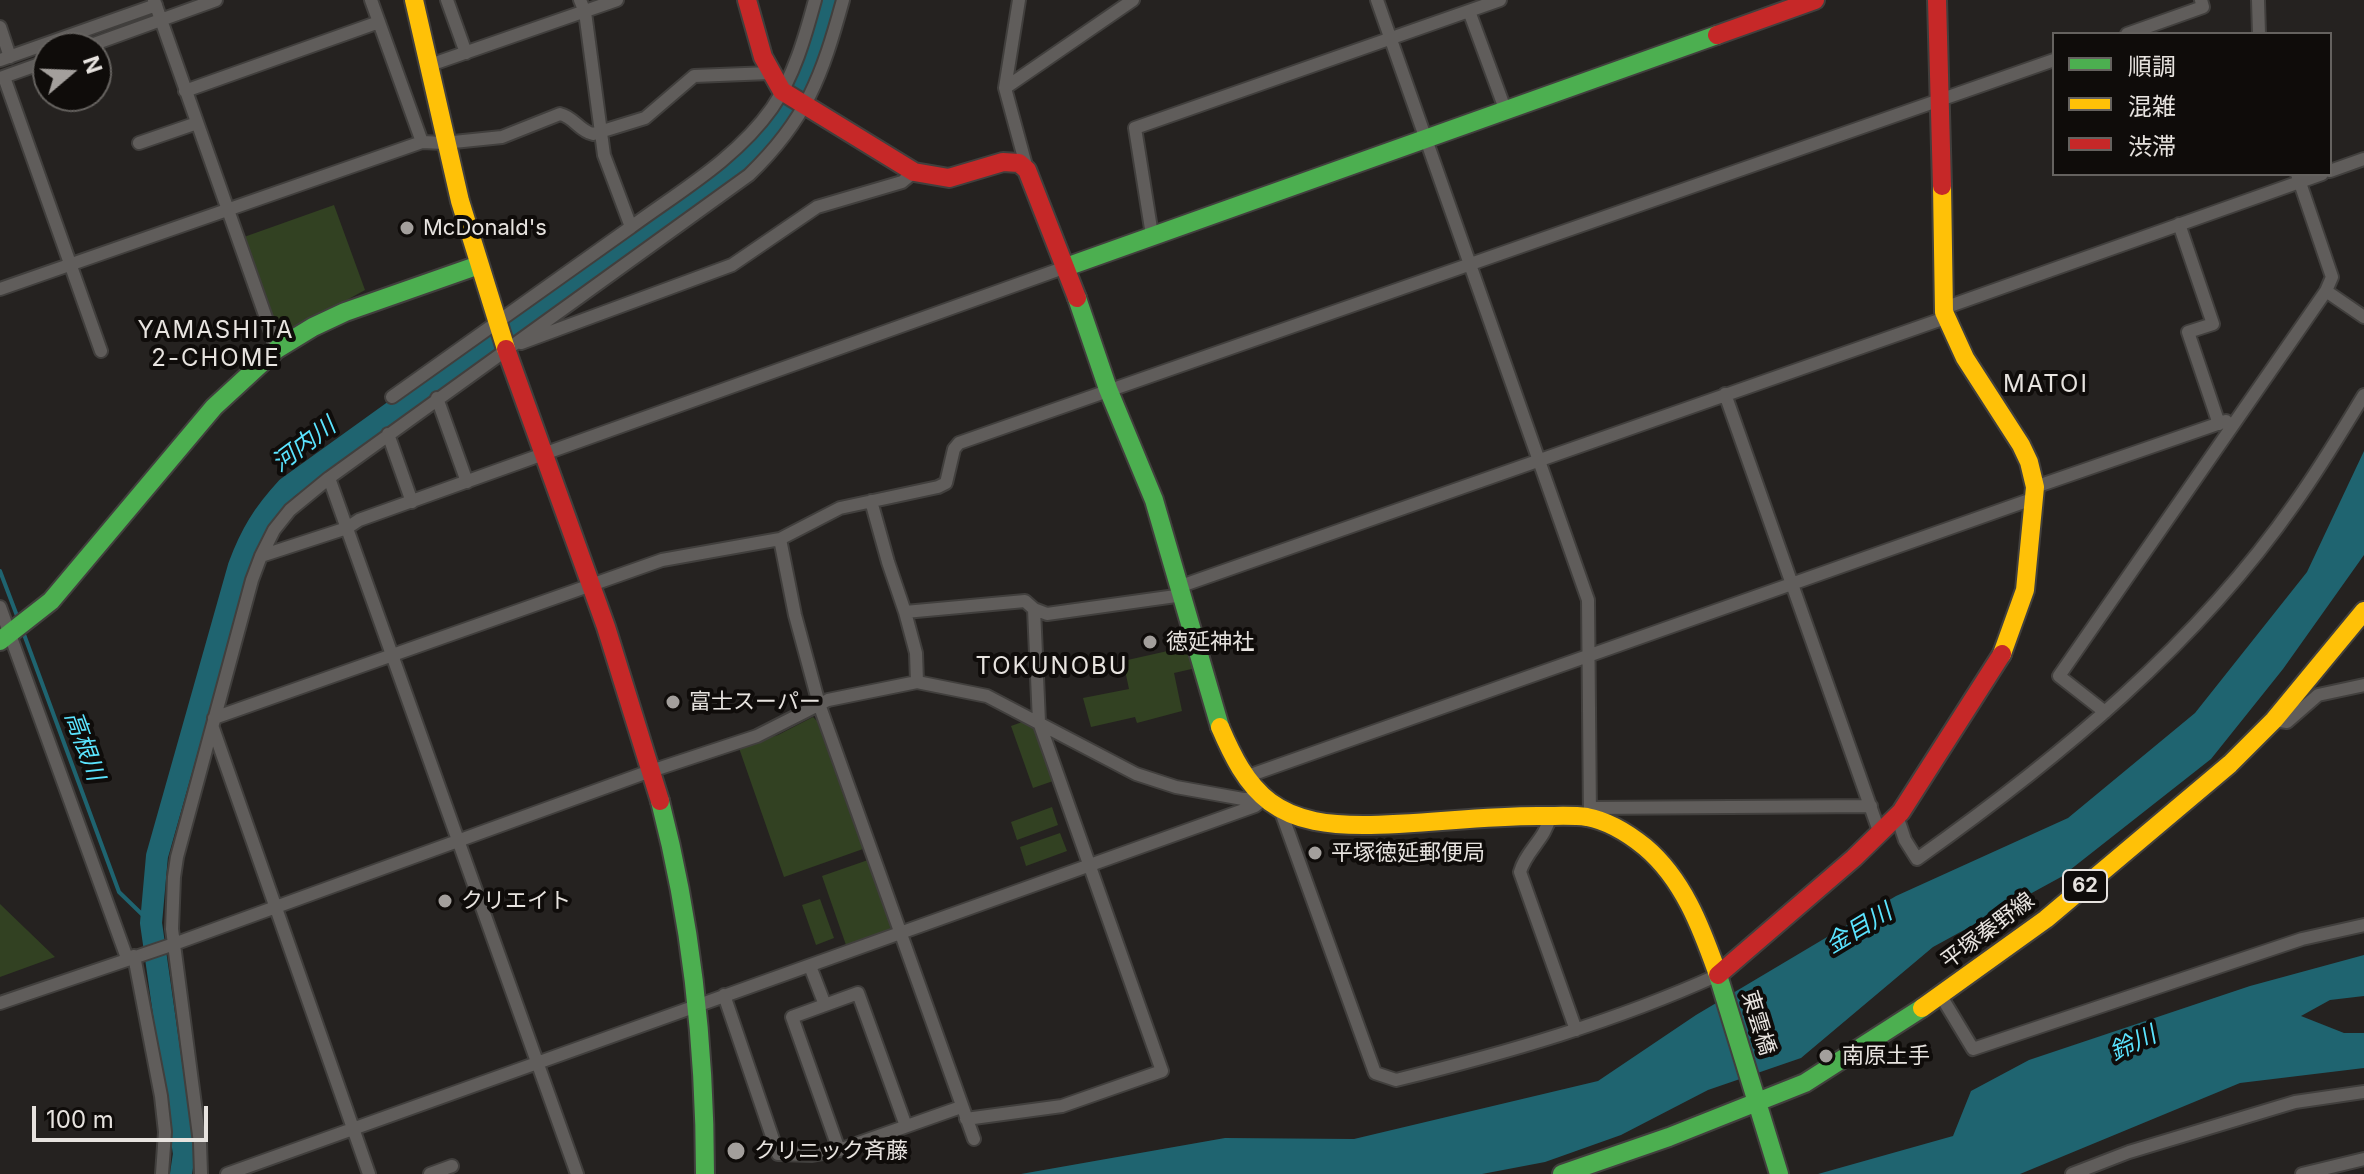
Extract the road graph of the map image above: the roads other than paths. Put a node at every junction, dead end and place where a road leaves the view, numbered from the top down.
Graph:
1 (216, 0) edge
2 (371, 0) edge
3 (414, 0) edge
4 (447, 0) edge
5 (617, 0) edge
6 (747, 0) edge
7 (815, 0) edge
8 (843, 0) edge
9 (1133, 0) edge
10 (1377, 0) edge
11 (1500, 0) edge
12 (1815, 0) edge
13 (1937, 0) edge
14 (2201, 0) edge
15 (2258, 0) edge
16 (1021, 1) edge
17 (155, 3) edge
18 (583, 6) edge
19 (1469, 11) junction
20 (161, 20) junction
21 (379, 22) junction
22 (0, 27) edge
23 (2133, 32) edge
24 (2259, 32) edge
25 (112, 38) edge
26 (1391, 39) junction
27 (466, 53) junction
28 (5, 58) edge
29 (2052, 61) edge
30 (427, 66) junction
31 (32, 67) edge
32 (770, 73) junction
33 (2, 78) edge
34 (1005, 88) junction
35 (185, 91) junction
36 (784, 92) junction
37 (1941, 100) junction
38 (804, 105) junction
39 (1505, 109) junction
40 (197, 123) junction
41 (600, 133) junction
42 (1425, 137) junction
43 (422, 142) junction
44 (139, 143) dead end
45 (444, 143) junction
46 (2364, 159) edge
47 (1027, 170) junction
48 (2332, 170) edge
49 (914, 172) junction
50 (2298, 178) edge
51 (228, 210) junction
52 (2179, 224) junction
53 (631, 227) junction
54 (1152, 235) junction
55 (69, 264) junction
56 (1468, 264) junction
57 (479, 265) junction
58 (1066, 267) junction
59 (0, 289) edge
60 (2326, 291) junction
61 (1944, 313) junction
62 (2364, 317) edge
63 (498, 322) junction
64 (506, 346) junction
65 (277, 349) junction
66 (101, 351) dead end
67 (1108, 389) junction
68 (1725, 394) junction
69 (2364, 395) edge
70 (392, 397) dead end
71 (437, 398) junction
72 (2237, 418) junction
73 (2219, 424) junction
74 (388, 434) junction
75 (545, 454) junction
76 (1539, 460) junction
77 (329, 478) junction
78 (467, 482) junction
79 (2035, 492) junction
80 (871, 501) junction
81 (412, 502) junction
82 (347, 528) junction
83 (780, 539) junction
84 (261, 556) junction
85 (590, 584) junction
86 (1792, 584) junction
87 (1182, 590) junction
88 (0, 607) edge
89 (1034, 609) junction
90 (2364, 611) edge
91 (905, 612) junction
92 (8, 636) edge
93 (392, 655) junction
94 (1589, 656) junction
95 (917, 682) junction
96 (2364, 685) edge
97 (819, 704) junction
98 (2105, 712) junction
99 (2274, 720) junction
100 (213, 722) junction
101 (1039, 722) junction
102 (653, 770) junction
103 (1248, 776) junction
104 (1273, 804) junction
105 (1871, 806) junction
106 (1590, 813) junction
107 (1550, 816) junction
108 (1897, 816) junction
109 (1880, 834) junction
110 (457, 841) junction
111 (1090, 865) junction
112 (275, 908) junction
113 (2364, 925) edge
114 (900, 933) junction
115 (174, 944) junction
116 (131, 957) junction
117 (810, 966) junction
118 (1718, 977) junction
119 (724, 995) junction
120 (1941, 996) junction
121 (0, 1003) edge
122 (698, 1004) junction
123 (825, 1005) junction
124 (1576, 1030) junction
125 (537, 1063) junction
126 (2364, 1092) edge
127 (1758, 1102) junction
128 (964, 1113) junction
129 (906, 1126) junction
130 (353, 1129) junction
131 (974, 1139) dead end
132 (839, 1150) junction
133 (2364, 1159) edge
134 (452, 1166) dead end
135 (705, 1170) edge
136 (162, 1174) edge
137 (201, 1174) edge
138 (227, 1174) edge
139 (369, 1174) edge
140 (430, 1174) edge
141 (577, 1174) edge
142 (1562, 1174) edge
143 (1779, 1174) edge
144 (2072, 1174) edge
145 (2302, 1174) edge

1 - 20 street
2 - 21 street
3 - 30 street
4 - 27 street
5 - 18 street
6 - 32 street
7 - 36 street
8 - 38 street
9 - 34 street
10 - 26 street
11 - 19 street
12 - 39 street
13 - 37 street
14 - 23 street
15 - 24 street
16 - 34 street
17 - 20 street
17 - 28 street
18 - 27 street
18 - 41 street
19 - 26 street
19 - 39 street
20 - 25 street
20 - 35 street
21 - 35 street
21 - 43 street
22 - 28 street
26 - 42 street
26 - 54 street
27 - 30 street
29 - 37 street
30 - 45 street
31 - 33 street
32 - 36 street
32 - 41 street
33 - 55 street
34 - 47 street
35 - 40 street
36 - 38 street
36 - 53 street
37 - 56 street
37 - 61 street
38 - 49 street
38 - 64 street
39 - 42 street
40 - 44 street
40 - 51 street
41 - 45 street
41 - 53 street
42 - 54 street
42 - 56 street
43 - 45 street
43 - 51 street
45 - 57 street
46 - 48 street
47 - 49 street
47 - 58 street
49 - 64 street
50 - 52 street
50 - 60 street
51 - 55 street
51 - 65 street
52 - 61 street
52 - 73 street
53 - 63 street
54 - 58 street
55 - 59 street
55 - 66 street
56 - 67 street
56 - 76 street
57 - 63 street
57 - 65 street
58 - 67 street
58 - 75 street
60 - 62 street
60 - 72 street
61 - 68 street
61 - 79 street
63 - 64 street
63 - 70 street
64 - 71 street
64 - 75 street
65 - 92 street
67 - 80 street
67 - 87 street
68 - 76 street
68 - 86 street
69 - 98 street
71 - 74 street
71 - 78 street
72 - 73 street
72 - 98 street
73 - 79 street
74 - 77 street
74 - 81 street
75 - 78 street
75 - 85 street
76 - 87 street
76 - 94 street
77 - 82 street
77 - 84 street
78 - 81 street
79 - 86 street
79 - 108 street
80 - 83 street
80 - 91 street
81 - 82 street
82 - 84 street
82 - 93 street
83 - 85 street
83 - 97 street
84 - 100 street
85 - 93 street
85 - 102 street
86 - 94 street
86 - 105 street
87 - 89 street
87 - 103 street
88 - 92 street
89 - 91 street
89 - 101 street
90 - 99 street, 平塚秦野線 / 62
91 - 95 street
92 - 116 street
93 - 100 street
93 - 110 street
94 - 103 street
94 - 106 street
95 - 97 street
95 - 101 street
96 - 99 street
97 - 102 street
97 - 114 street
98 - 108 street
99 - 120 street, 平塚秦野線 / 62
100 - 112 street
100 - 115 street
101 - 104 street
101 - 111 street
102 - 110 street
102 - 122 street
103 - 104 street
104 - 107 street
104 - 111 street
104 - 124 street
105 - 106 street
105 - 109 street
106 - 107 street
106 - 118 street, 東雲橋
107 - 124 street
108 - 109 street
109 - 118 street
110 - 112 street
110 - 125 street
111 - 114 street
111 - 128 street
112 - 115 street
112 - 130 street
113 - 120 street
114 - 117 street
114 - 128 street
115 - 116 street
115 - 137 street
116 - 121 street
116 - 136 street
117 - 119 street
117 - 123 street
118 - 124 street
118 - 127 street, 東雲橋
119 - 122 street
119 - 132 street
120 - 127 street, 平塚秦野線 / 62
122 - 125 street
122 - 135 street
123 - 129 street
123 - 132 street
125 - 130 street
125 - 141 street
126 - 144 street
127 - 142 street, 平塚秦野線 / 62
127 - 143 street, 東雲橋
128 - 129 street
128 - 131 street
129 - 132 street
130 - 138 street
130 - 139 street
133 - 145 street
134 - 140 street

